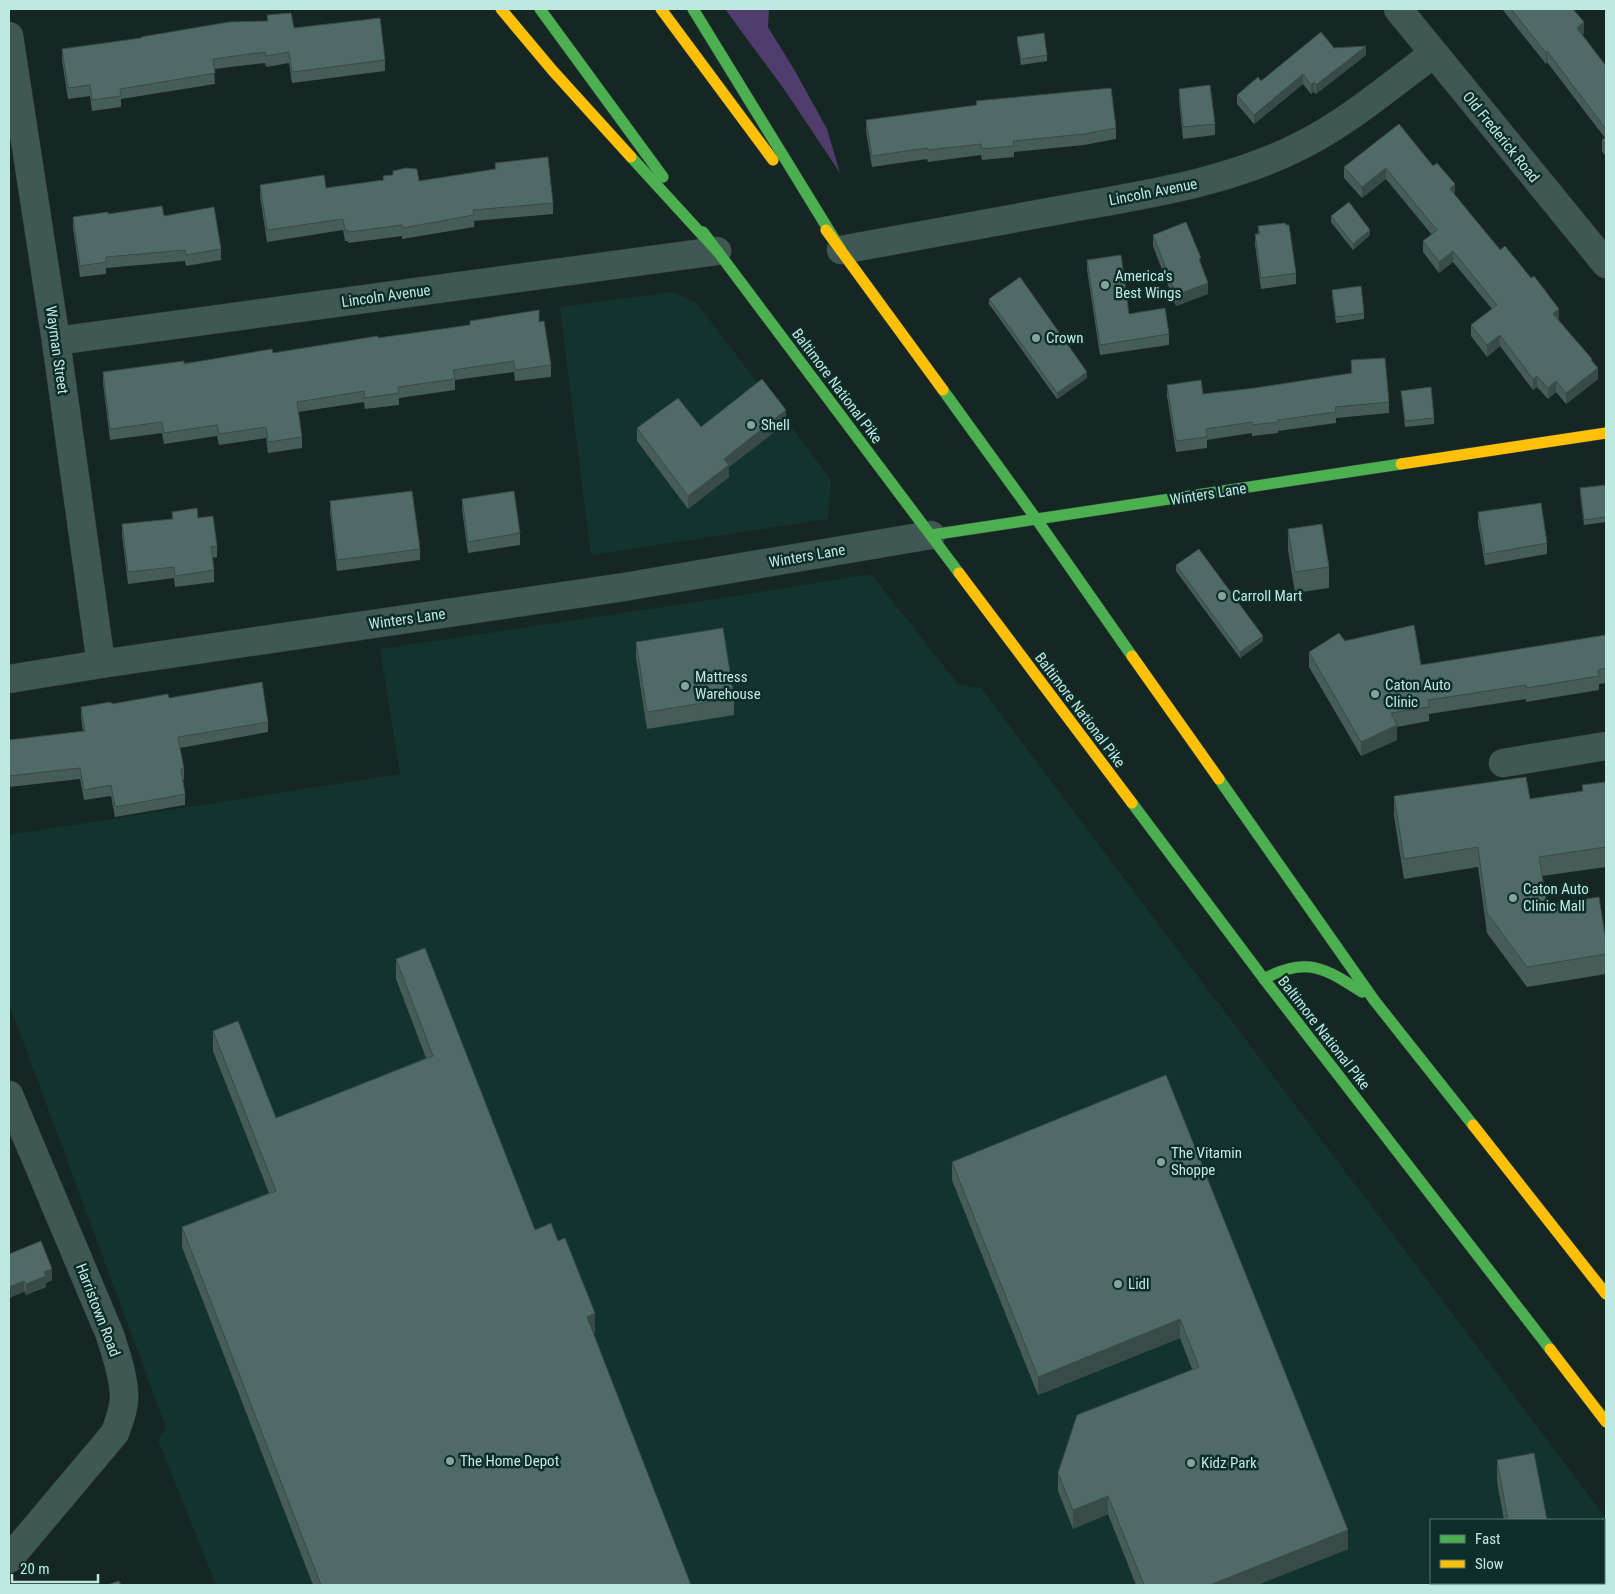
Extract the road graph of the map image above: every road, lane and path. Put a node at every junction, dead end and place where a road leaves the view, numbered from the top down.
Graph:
1 (501, 9) edge
2 (540, 9) edge
3 (661, 9) edge
4 (693, 9) edge
5 (1398, 9) edge
6 (9, 36) edge
7 (1433, 54) junction
8 (841, 250) junction
9 (716, 251) junction
10 (1606, 264) edge
11 (56, 341) junction
12 (1606, 433) edge
13 (1037, 520) junction
14 (931, 535) junction
15 (101, 664) junction
16 (9, 679) edge
17 (1606, 746) edge
18 (1503, 763) dead end
19 (1264, 979) junction
20 (1374, 1000) junction
21 (9, 1095) edge
22 (1606, 1294) edge
23 (1606, 1422) edge
24 (9, 1558) edge

1 - 9 main road
2 - 9 main road, Baltimore National Pike
3 - 8 main road
4 - 8 main road
5 - 7 street, Old Frederick Road
6 - 11 street, Wayman Street
7 - 8 street, Lincoln Avenue
7 - 10 street, Old Frederick Road
8 - 13 main road
9 - 11 street, Lincoln Avenue
9 - 14 main road, Baltimore National Pike
11 - 15 street, Wayman Street
12 - 13 main road, Winters Lane
13 - 14 main road, Winters Lane
13 - 20 main road
14 - 15 street, Winters Lane
14 - 19 main road, Baltimore National Pike
15 - 16 street, Winters Lane
17 - 18 street
19 - 20 main road
19 - 23 main road, Baltimore National Pike
20 - 22 main road
21 - 24 street, Harristown Road

